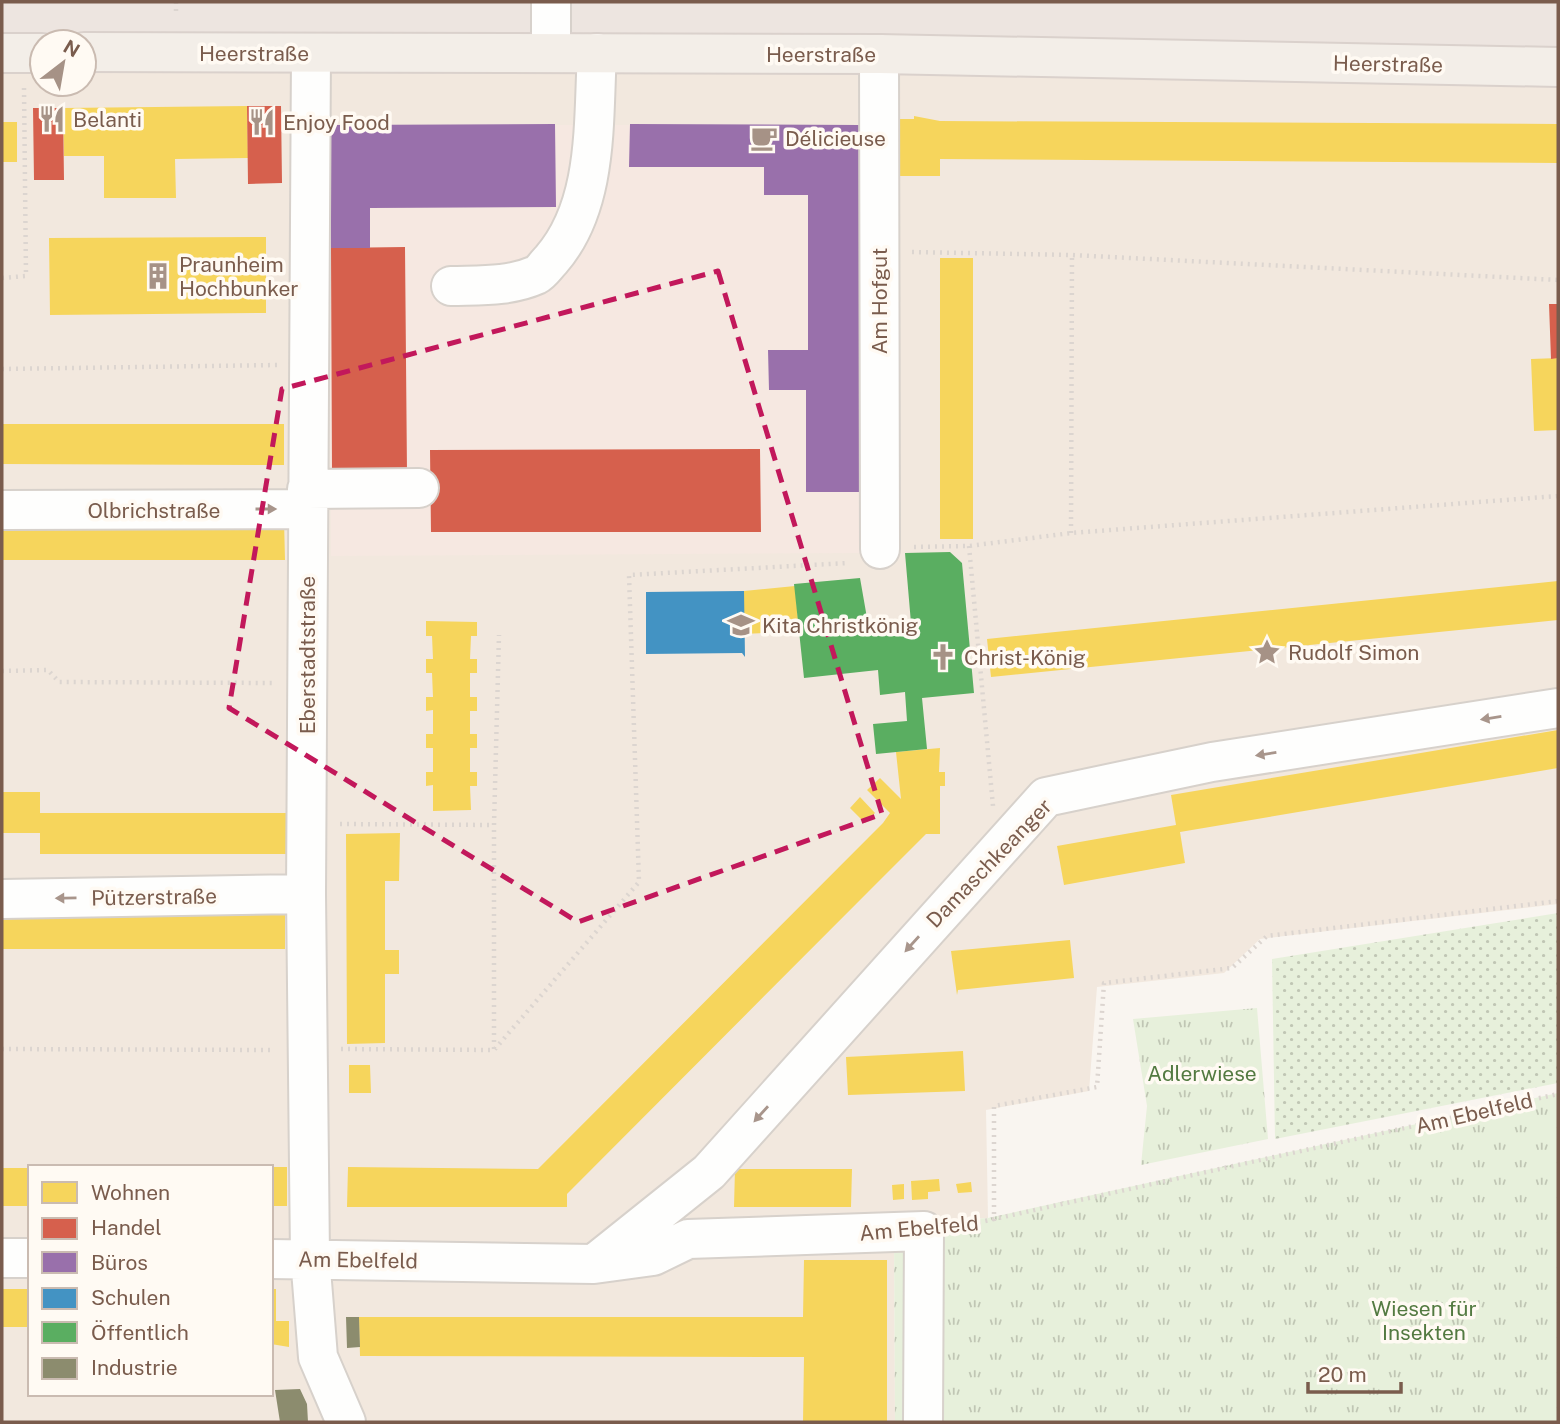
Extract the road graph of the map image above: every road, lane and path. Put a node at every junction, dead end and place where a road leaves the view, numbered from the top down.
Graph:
1 (176, 2) edge
2 (551, 2) edge
3 (176, 13) dead end
4 (98, 52) edge
5 (2, 53) edge
6 (311, 53) junction
7 (551, 53) junction
8 (597, 53) junction
9 (879, 54) junction
10 (28, 66) edge
11 (1558, 67) edge
12 (32, 98) edge
13 (879, 251) junction
14 (1072, 256) junction
15 (2, 278) edge
16 (1558, 280) edge
17 (451, 286) dead end
18 (309, 365) junction
19 (2, 369) edge
20 (419, 488) dead end
21 (1558, 496) edge
22 (307, 499) junction
23 (2, 510) edge
24 (1070, 533) junction
25 (969, 546) junction
26 (880, 549) junction
27 (499, 635) dead end
28 (2, 671) edge
29 (307, 683) junction
30 (1558, 708) edge
31 (306, 824) junction
32 (494, 825) junction
33 (996, 849) junction
34 (306, 894) junction
35 (2, 899) edge
36 (1558, 901) edge
37 (2, 1049) edge
38 (306, 1049) junction
39 (494, 1050) junction
40 (1558, 1094) edge
41 (993, 1221) junction
42 (924, 1231) junction
43 (2, 1258) edge
44 (28, 1258) edge
45 (310, 1258) junction
46 (273, 1259) edge
47 (594, 1264) junction
48 (346, 1422) edge
49 (923, 1422) edge

1 - 3 path
2 - 7 street
4 - 6 main road, Heerstraße
5 - 10 main road
6 - 7 main road, Heerstraße
6 - 18 street, Eberstadtstraße
7 - 8 main road, Heerstraße
8 - 9 main road, Heerstraße
8 - 17 street
9 - 11 main road, Heerstraße
9 - 13 street, Am Hofgut
12 - 15 path
13 - 14 path
13 - 26 street, Am Hofgut
14 - 16 path
14 - 24 path
18 - 19 path
18 - 22 street, Eberstadtstraße
20 - 22 street, Olbrichstraße
21 - 24 path
23 -> 22 street, Olbrichstraße
22 - 29 street, Eberstadtstraße
24 - 25 path
25 - 26 path
25 - 33 path
26 - 39 path
27 - 32 path
28 - 29 path
29 - 31 street, Eberstadtstraße
30 -> 33 street, Damaschkeanger
31 - 32 path
31 - 34 street, Eberstadtstraße
32 - 39 path
33 -> 47 street, Damaschkeanger
34 -> 35 street, Pützerstraße
34 - 38 street, Eberstadtstraße
36 - 41 path
37 - 38 path
38 - 39 path
38 - 45 street, Eberstadtstraße
40 - 41 path, Am Ebelfeld
41 - 42 path, Am Ebelfeld
42 - 47 street, Am Ebelfeld
42 - 49 street
43 - 44 street
45 - 46 street, Am Ebelfeld
45 - 47 street, Am Ebelfeld
45 - 48 street, Eberstadtstraße

